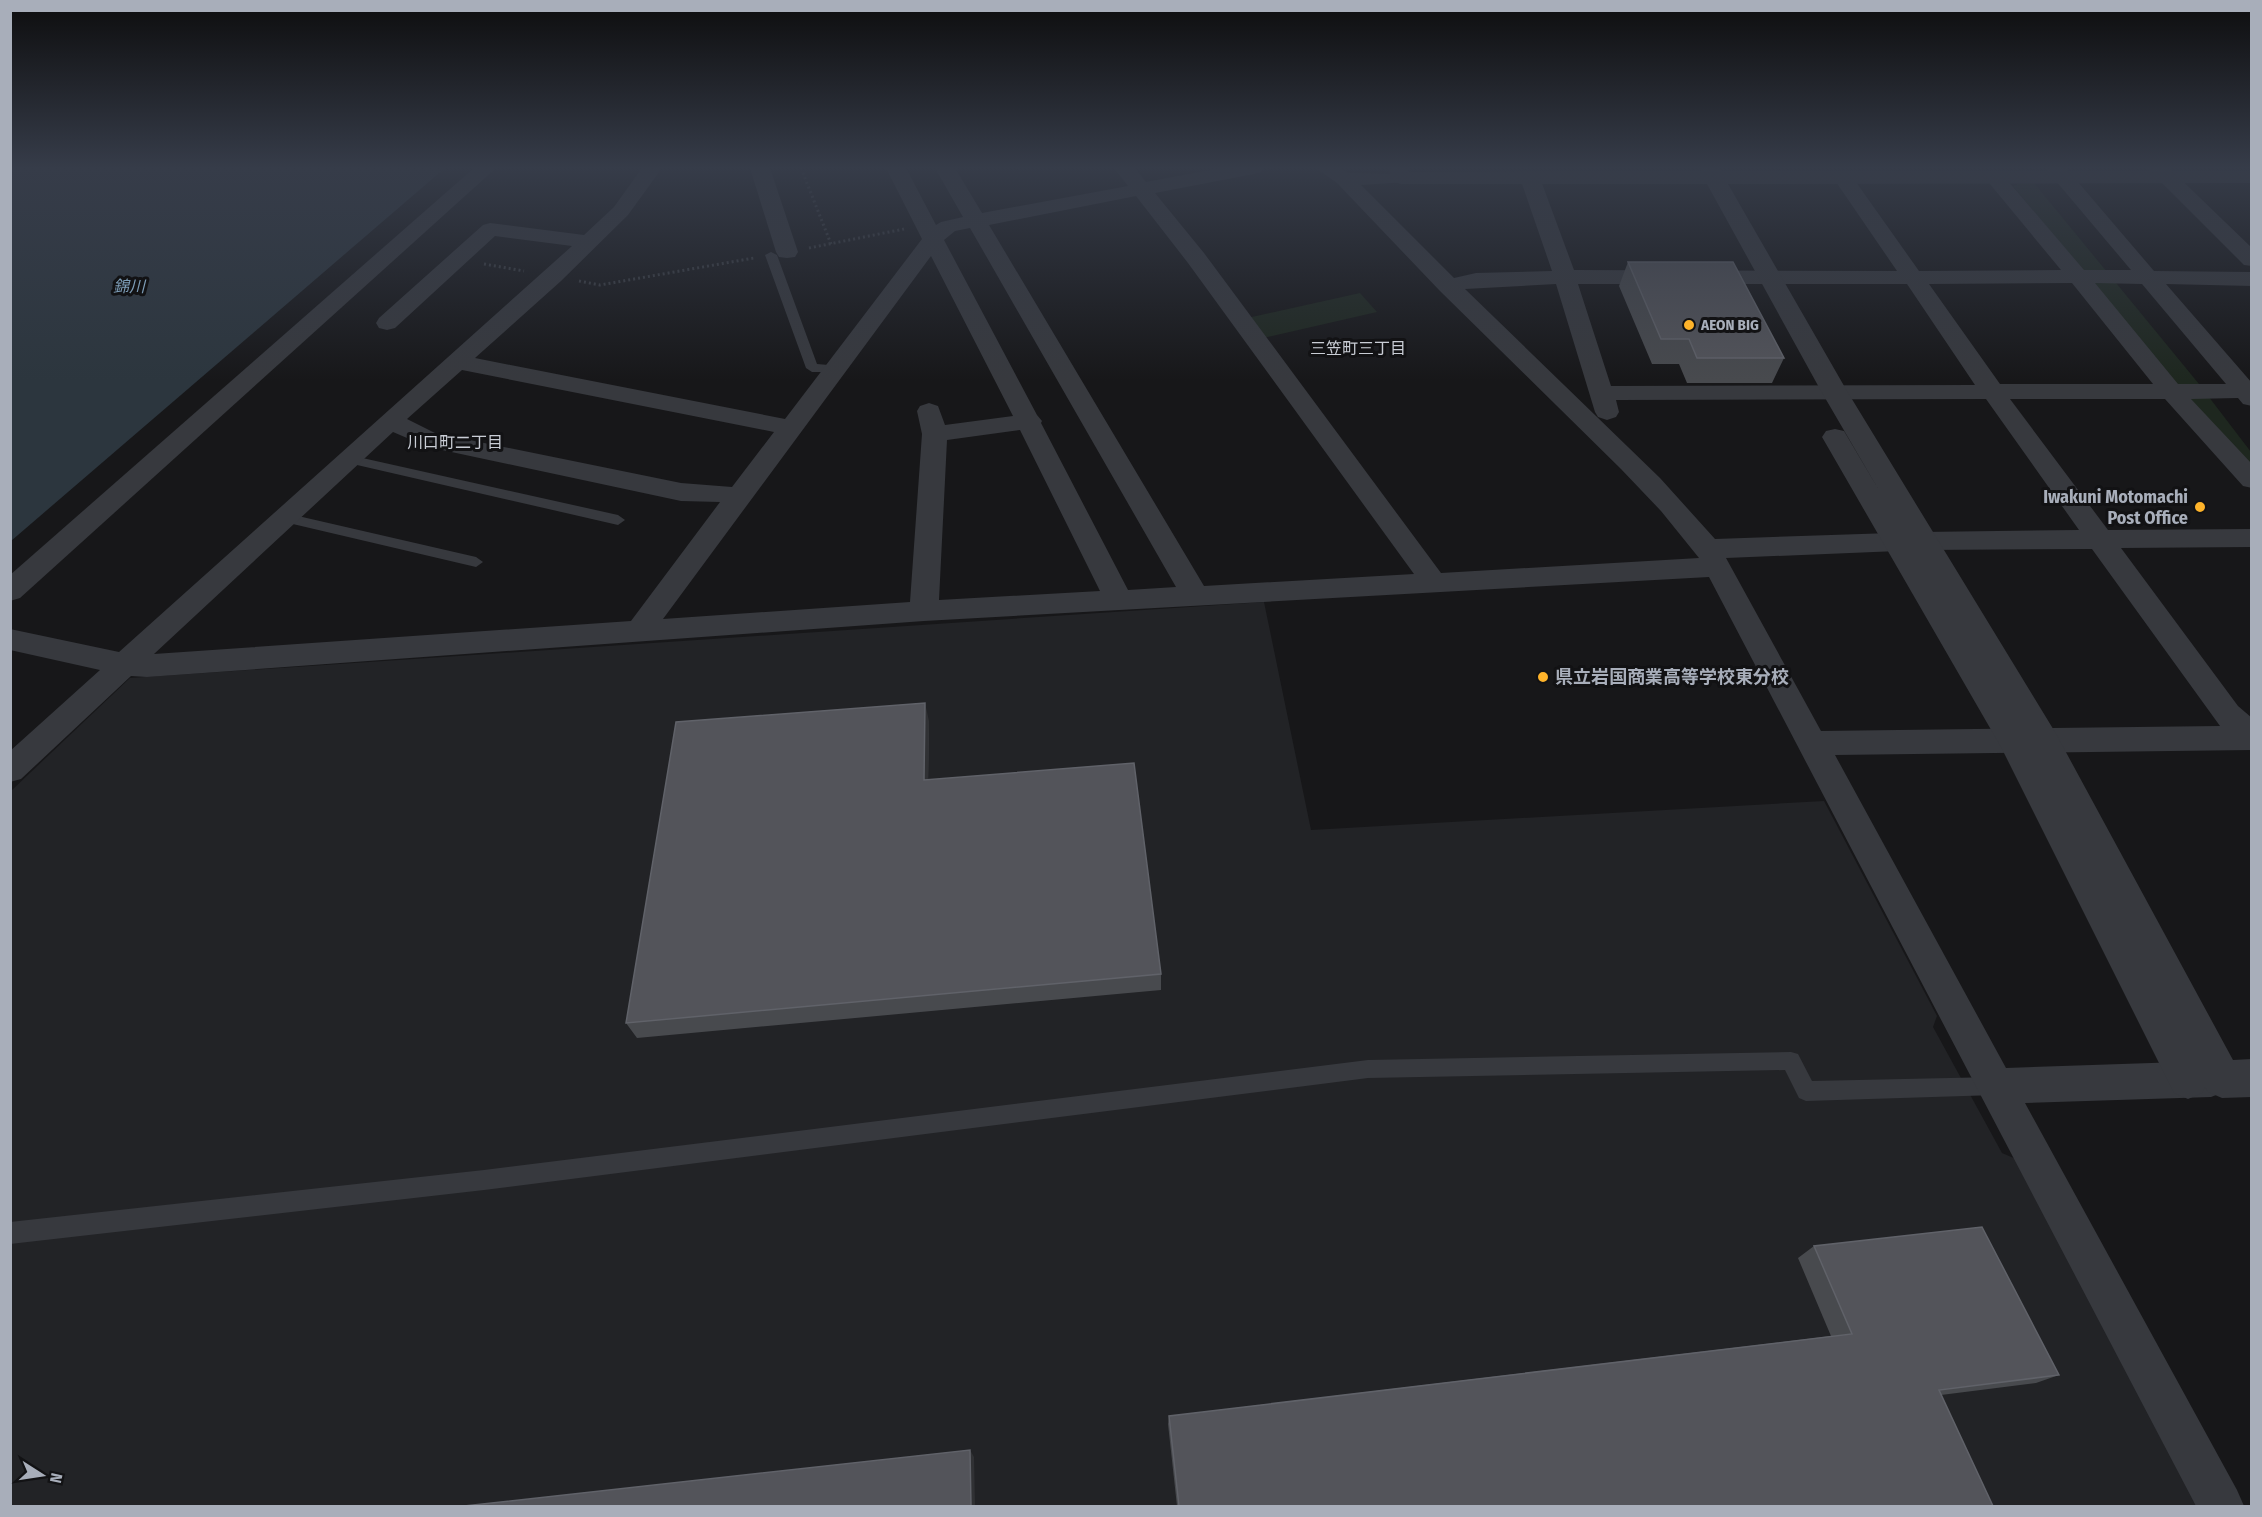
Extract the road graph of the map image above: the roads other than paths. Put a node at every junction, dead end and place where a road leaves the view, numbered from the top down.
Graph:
1 (406, 239) edge
2 (479, 239) edge
3 (565, 239) edge
4 (592, 239) edge
5 (776, 239) edge
6 (924, 239) edge
7 (932, 239) edge
8 (986, 239) edge
9 (1180, 239) edge
10 (1402, 239) edge
11 (1551, 239) edge
12 (1730, 239) edge
13 (1737, 239) edge
14 (1886, 239) edge
15 (2046, 239) edge
16 (2117, 239) edge
17 (2230, 239) edge
18 (589, 242) junction
19 (779, 254) joint
20 (2252, 260) edge
21 (2078, 276) junction
22 (1565, 277) junction
23 (1759, 278) junction
24 (1913, 278) junction
25 (2151, 278) junction
26 (2252, 279) edge
27 (1448, 286) junction
28 (387, 323) dead end
29 (458, 362) junction
30 (836, 369) junction
31 (1992, 391) junction
32 (2171, 391) junction
33 (1822, 392) junction
34 (1602, 393) junction
35 (2249, 394) edge
36 (390, 421) junction
37 (1030, 421) junction
38 (792, 428) junction
39 (1618, 451) junction
40 (349, 459) junction
41 (2252, 480) edge
42 (740, 497) junction
43 (285, 518) junction
44 (618, 520) dead end
45 (2252, 538) edge
46 (2098, 539) junction
47 (1909, 541) junction
48 (1714, 558) junction
49 (476, 562) dead end
50 (1430, 584) junction
51 (10, 591) edge
52 (1194, 597) junction
53 (1115, 602) junction
54 (924, 611) junction
55 (643, 631) junction
56 (10, 639) edge
57 (126, 664) junction
58 (2252, 737) edge
59 (2029, 741) junction
60 (1811, 743) junction
61 (10, 770) edge
62 (2220, 1079) edge
63 (1996, 1086) junction
64 (10, 1233) edge
65 (2221, 1506) edge

1 - 51 street
2 - 28 street
3 - 18 street
4 - 18 street
5 - 19 street
6 - 30 street
7 - 37 street
8 - 52 street
9 - 50 street
10 - 27 street
11 - 22 street
12 - 23 street
13 - 23 street
14 - 24 street
15 - 21 street
16 - 25 street
17 - 20 street
18 - 29 street
19 - 30 lane
21 - 24 street
21 - 25 street
21 - 32 street
22 - 23 street
22 - 27 street
22 - 34 street
23 - 24 street
23 - 33 street
24 - 31 street
25 - 26 street
25 - 35 street
27 - 39 street
29 - 36 street
29 - 38 street
30 - 38 street
31 - 32 street
31 - 33 street
31 - 46 street
32 - 35 street
32 - 41 street
33 - 34 street
33 - 47 street
34 - 39 street
36 - 40 street
36 - 42 street
37 - 53 street
37 - 54 street
38 - 42 street
39 - 48 street
40 - 43 street
40 - 44 lane
42 - 55 street
43 - 49 lane
43 - 57 street
45 - 46 street
46 - 47 street
46 - 58 street
47 - 48 street
47 - 59 street
48 - 50 street
48 - 60 street
50 - 52 street
52 - 53 street
53 - 54 street
54 - 55 street
55 - 57 street
56 - 57 street
57 - 61 street
58 - 59 street
59 - 60 street
59 - 62 street
60 - 63 street
62 - 63 street
63 - 64 lane
63 - 65 street

